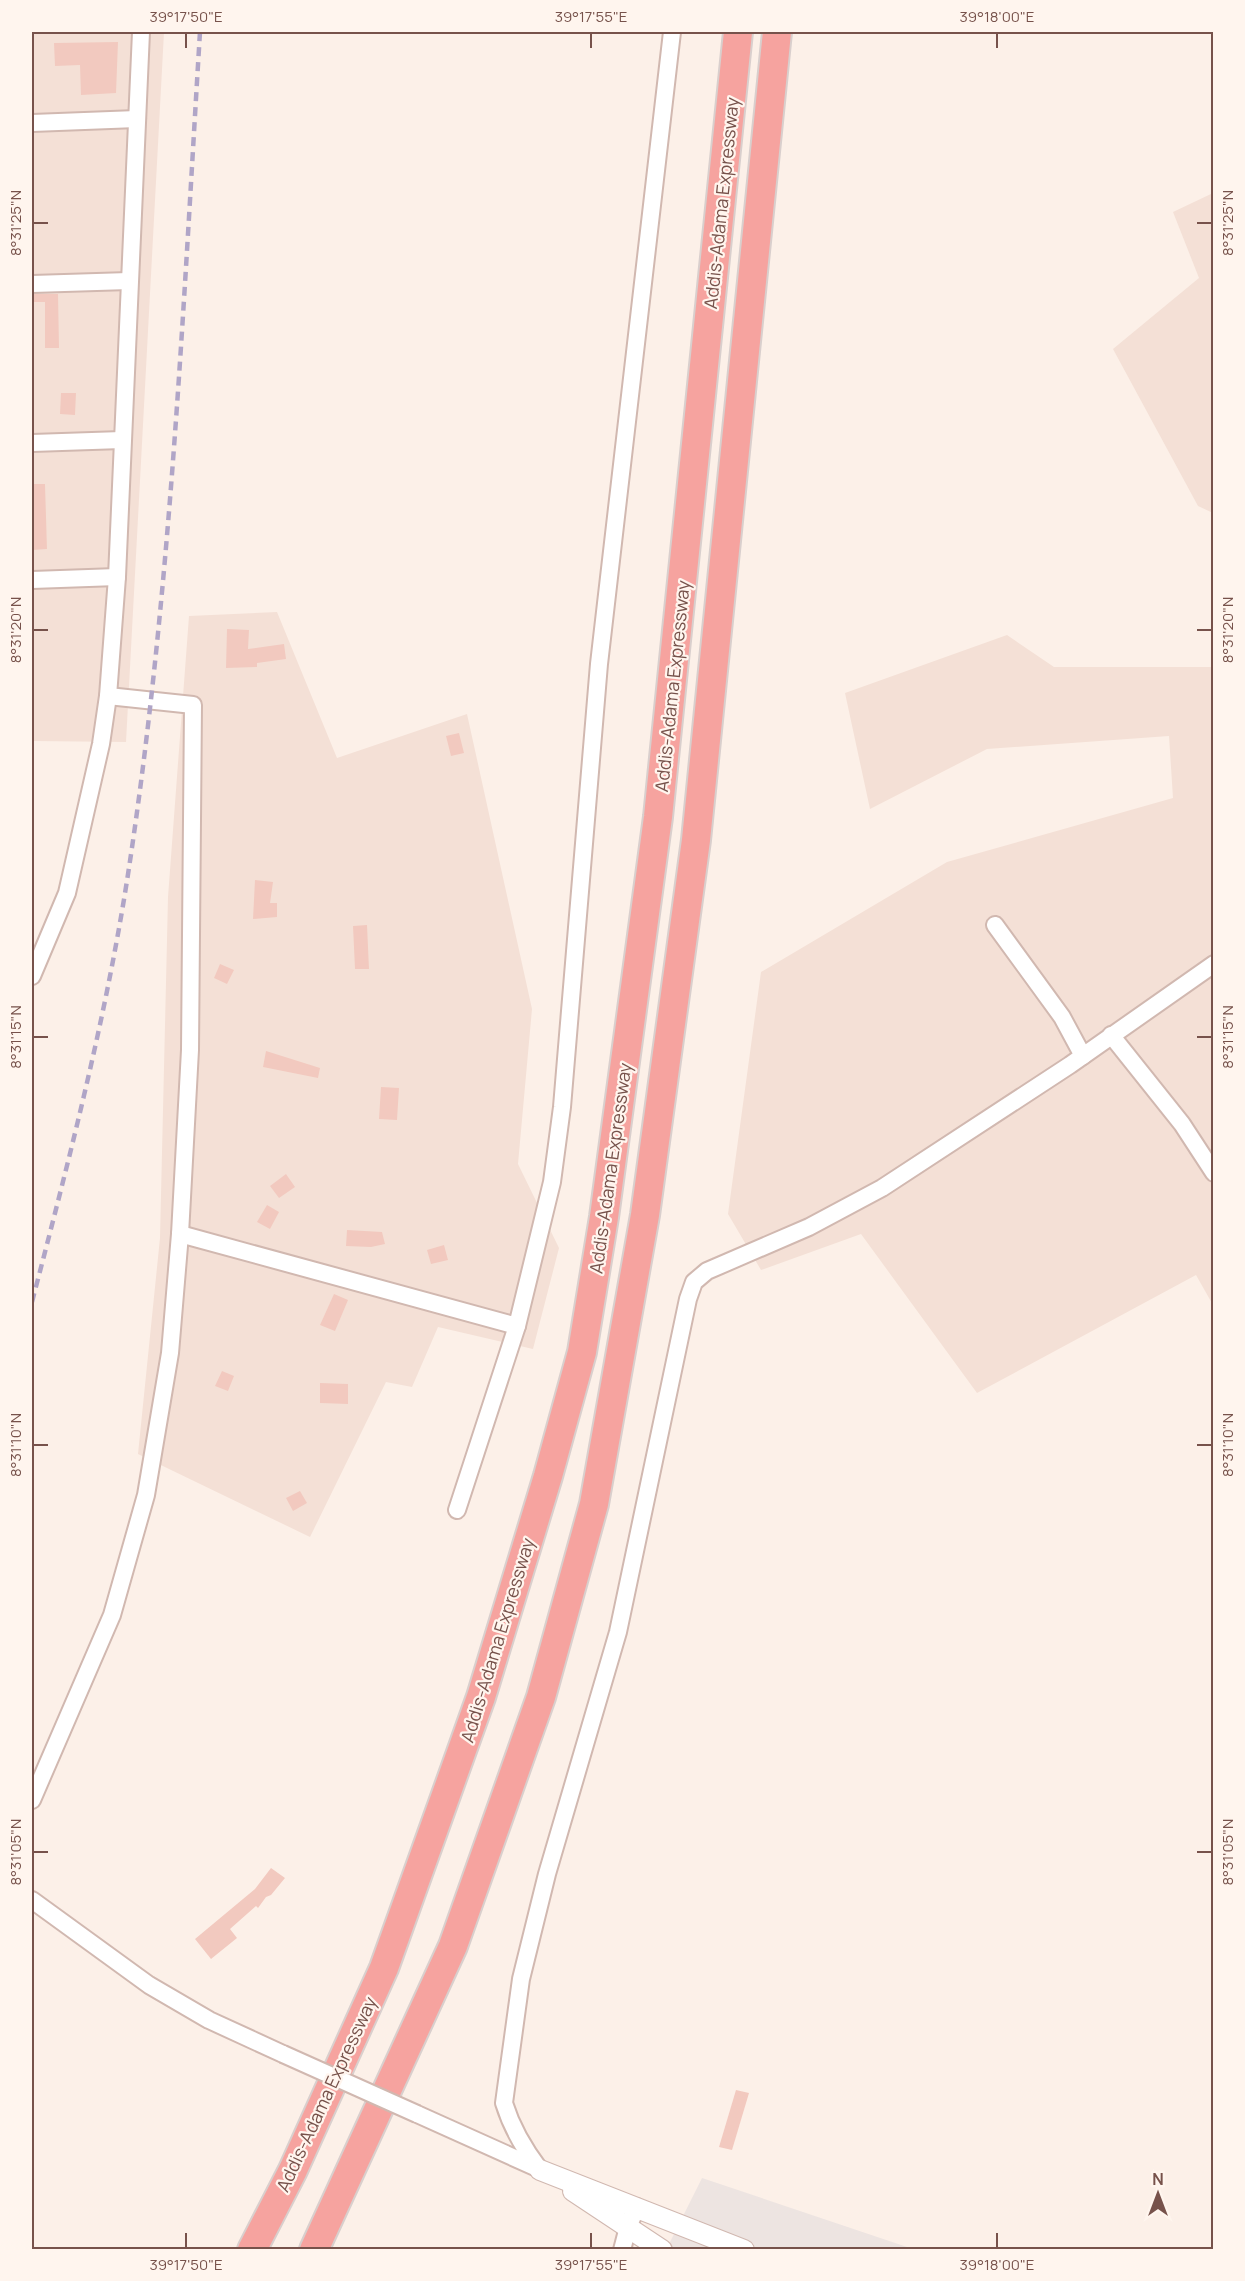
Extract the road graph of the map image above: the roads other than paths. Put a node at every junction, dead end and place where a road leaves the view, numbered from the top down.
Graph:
1 (141, 32) edge
2 (672, 32) edge
3 (738, 32) edge
4 (777, 32) edge
5 (137, 119) junction
6 (32, 123) edge
7 (129, 281) junction
8 (32, 284) edge
9 (122, 440) junction
10 (32, 443) edge
11 (117, 577) junction
12 (32, 580) edge
13 (108, 696) junction
14 (995, 924) dead end
15 (1214, 964) edge
16 (32, 976) edge
17 (1112, 1035) junction
18 (1083, 1056) junction
19 (1214, 1173) edge
20 (180, 1234) junction
21 (517, 1326) junction
22 (457, 1510) dead end
23 (32, 1800) edge
24 (32, 1900) edge
25 (540, 2170) junction
26 (637, 2207) junction
27 (628, 2227) junction
28 (252, 2250) edge
29 (314, 2250) edge
30 (622, 2250) edge
31 (662, 2250) edge
32 (744, 2250) edge

1 - 5 street
2 - 21 street
3 - 28 highway, Addis-Adama Expressway
4 - 29 highway
5 - 6 street
5 - 7 street
7 - 8 street
7 - 9 street
9 - 10 street
9 - 11 street
11 - 12 street
11 - 13 street
13 - 16 street
13 - 20 street
14 - 18 street
15 - 17 street
17 - 18 street
17 - 19 street
18 - 25 street
20 - 21 street
20 - 23 street
21 - 22 street
24 - 25 street, bridge
25 - 26 street
25 - 27 street
26 - 27 street
26 - 32 street
27 - 30 street
27 - 31 street

